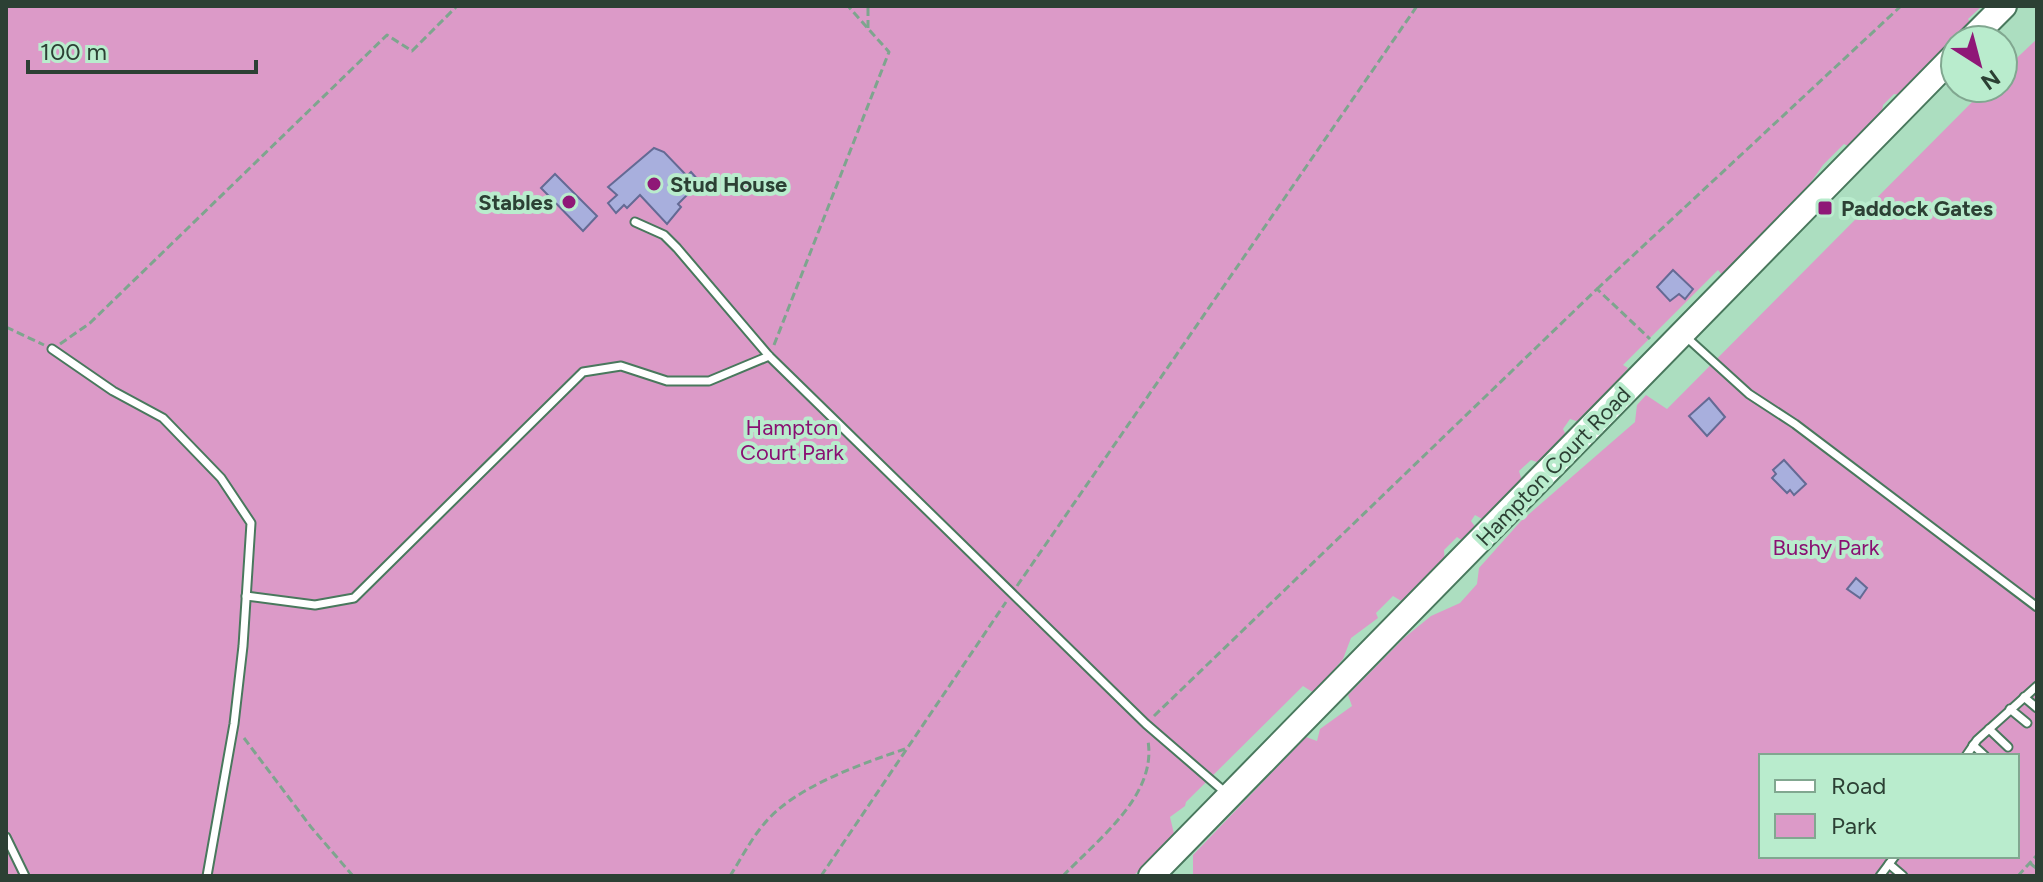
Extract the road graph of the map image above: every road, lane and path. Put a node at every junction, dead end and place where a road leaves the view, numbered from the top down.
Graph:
1 (457, 6) edge
2 (848, 6) edge
3 (868, 6) edge
4 (1417, 6) edge
5 (1901, 6) edge
6 (2004, 6) edge
7 (1986, 24) edge
8 (868, 28) junction
9 (1939, 71) edge
10 (635, 222) dead end
11 (1597, 289) junction
12 (6, 327) edge
13 (1683, 334) junction
14 (52, 349) junction
15 (1664, 353) junction
16 (769, 356) junction
17 (1012, 592) junction
18 (246, 596) junction
19 (2037, 607) edge
20 (2037, 686) edge
21 (2024, 697) junction
22 (2037, 708) edge
23 (2010, 709) junction
24 (2027, 723) dead end
25 (234, 724) junction
26 (1146, 724) junction
27 (1989, 729) junction
28 (1973, 745) junction
29 (2008, 747) dead end
30 (907, 748) junction
31 (1967, 754) edge
32 (1983, 754) edge
33 (1230, 797) junction
34 (6, 837) edge
35 (2037, 855) edge
36 (1894, 858) edge
37 (2030, 863) junction
38 (1889, 864) junction
39 (2037, 869) edge
40 (25, 876) edge
41 (207, 876) edge
42 (353, 876) edge
43 (730, 876) edge
44 (821, 876) edge
45 (1063, 876) edge
46 (1151, 876) edge
47 (1880, 876) edge
48 (1903, 876) edge
49 (2018, 876) edge

1 - 14 path
2 - 8 path
3 - 8 path
4 - 17 path
5 - 11 path
6 - 7 main road
8 - 16 path
9 - 13 main road, Hampton Court Road
10 - 16 lane
11 - 15 path
11 - 26 path
12 - 14 path
13 - 15 main road, Hampton Court Road
13 - 19 lane
14 - 18 lane
15 - 33 main road, Hampton Court Road
16 - 17 lane
16 - 18 lane
17 - 26 lane
17 - 30 path
18 - 25 lane
20 - 21 lane
21 - 22 lane
21 - 23 lane
23 - 24 lane
23 - 27 lane
25 - 41 lane
25 - 42 path
26 - 33 lane
26 - 45 path
27 - 28 lane
27 - 29 lane
28 - 31 lane
28 - 32 lane
30 - 43 path
30 - 44 path
33 - 46 main road, Hampton Court Road
34 - 40 lane
35 - 37 path
36 - 38 lane
37 - 39 path
37 - 49 path
38 - 47 lane
38 - 48 lane

